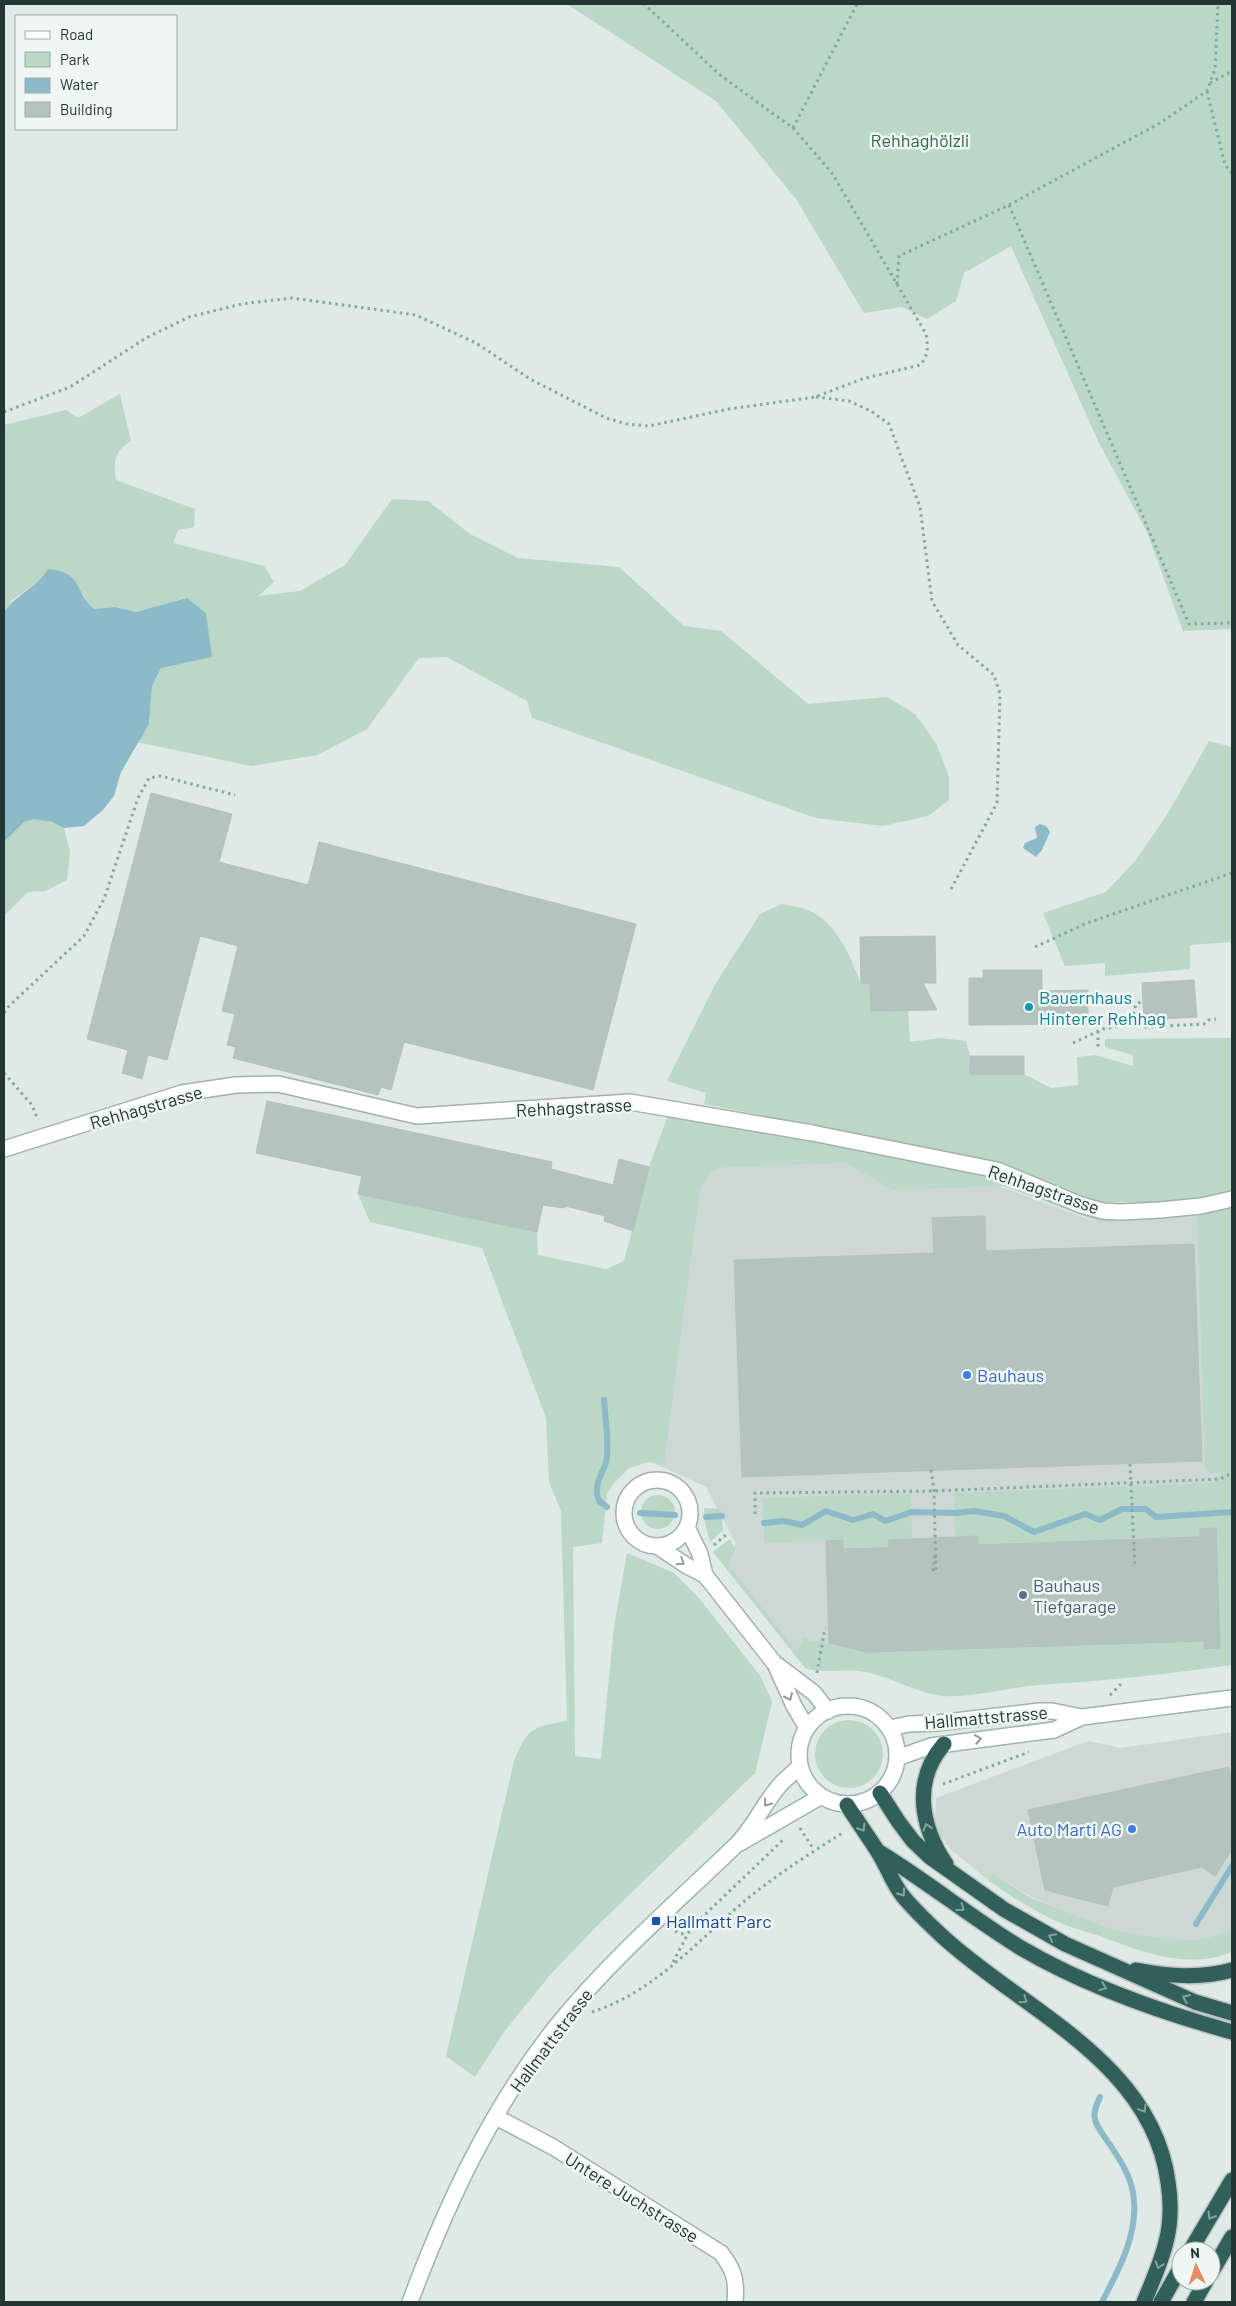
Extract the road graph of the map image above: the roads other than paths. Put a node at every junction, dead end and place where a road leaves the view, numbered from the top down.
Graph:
1 (4, 1149) edge
2 (1232, 1199) edge
3 (687, 1527) junction
4 (657, 1546) junction
5 (706, 1575) junction
6 (775, 1664) junction
7 (1232, 1698) edge
8 (828, 1710) junction
9 (1082, 1717) junction
10 (807, 1728) junction
11 (890, 1728) junction
12 (944, 1744) junction
13 (897, 1758) junction
14 (799, 1768) junction
15 (880, 1793) junction
16 (820, 1797) junction
17 (847, 1805) junction
18 (737, 1844) junction
19 (878, 1851) junction
20 (950, 1870) junction
21 (1096, 1958) junction
22 (1232, 1970) edge
23 (1232, 2014) edge
24 (1232, 2032) edge
25 (496, 2117) junction
26 (1232, 2180) edge
27 (1232, 2237) edge
28 (1196, 2241) edge
29 (1221, 2256) edge
30 (1171, 2284) edge
31 (1200, 2291) edge
32 (410, 2302) edge
33 (735, 2302) edge
34 (1144, 2302) edge
35 (1161, 2302) edge
36 (1194, 2302) edge

1 - 2 street, Rehhagstrasse
3 - 4 street
3 - 4 street
3 - 5 street
4 -> 5 street
5 - 6 street
6 - 8 street
6 -> 10 street
7 - 9 street, Hallmattstrasse
8 - 10 street
8 - 11 street
9 - 11 street, Hallmattstrasse
12 -> 9 street, Hallmattstrasse
10 - 14 street
11 - 13 street
12 - 13 street, Hallmattstrasse
20 -> 12 highway
13 - 15 street
14 - 16 street
14 -> 18 street, Hallmattstrasse
15 - 17 street
15 - 20 highway
16 - 17 street
16 - 18 street, Hallmattstrasse
17 -> 19 highway
18 - 25 street, Hallmattstrasse
19 -> 24 highway
19 -> 34 highway
21 -> 20 highway
21 - 22 highway
23 -> 21 highway
25 - 32 street, Hallmattstrasse
25 - 33 street, Untere Juchstrasse
26 -> 28 highway
27 - 29 highway
30 - 35 highway
31 - 36 highway

